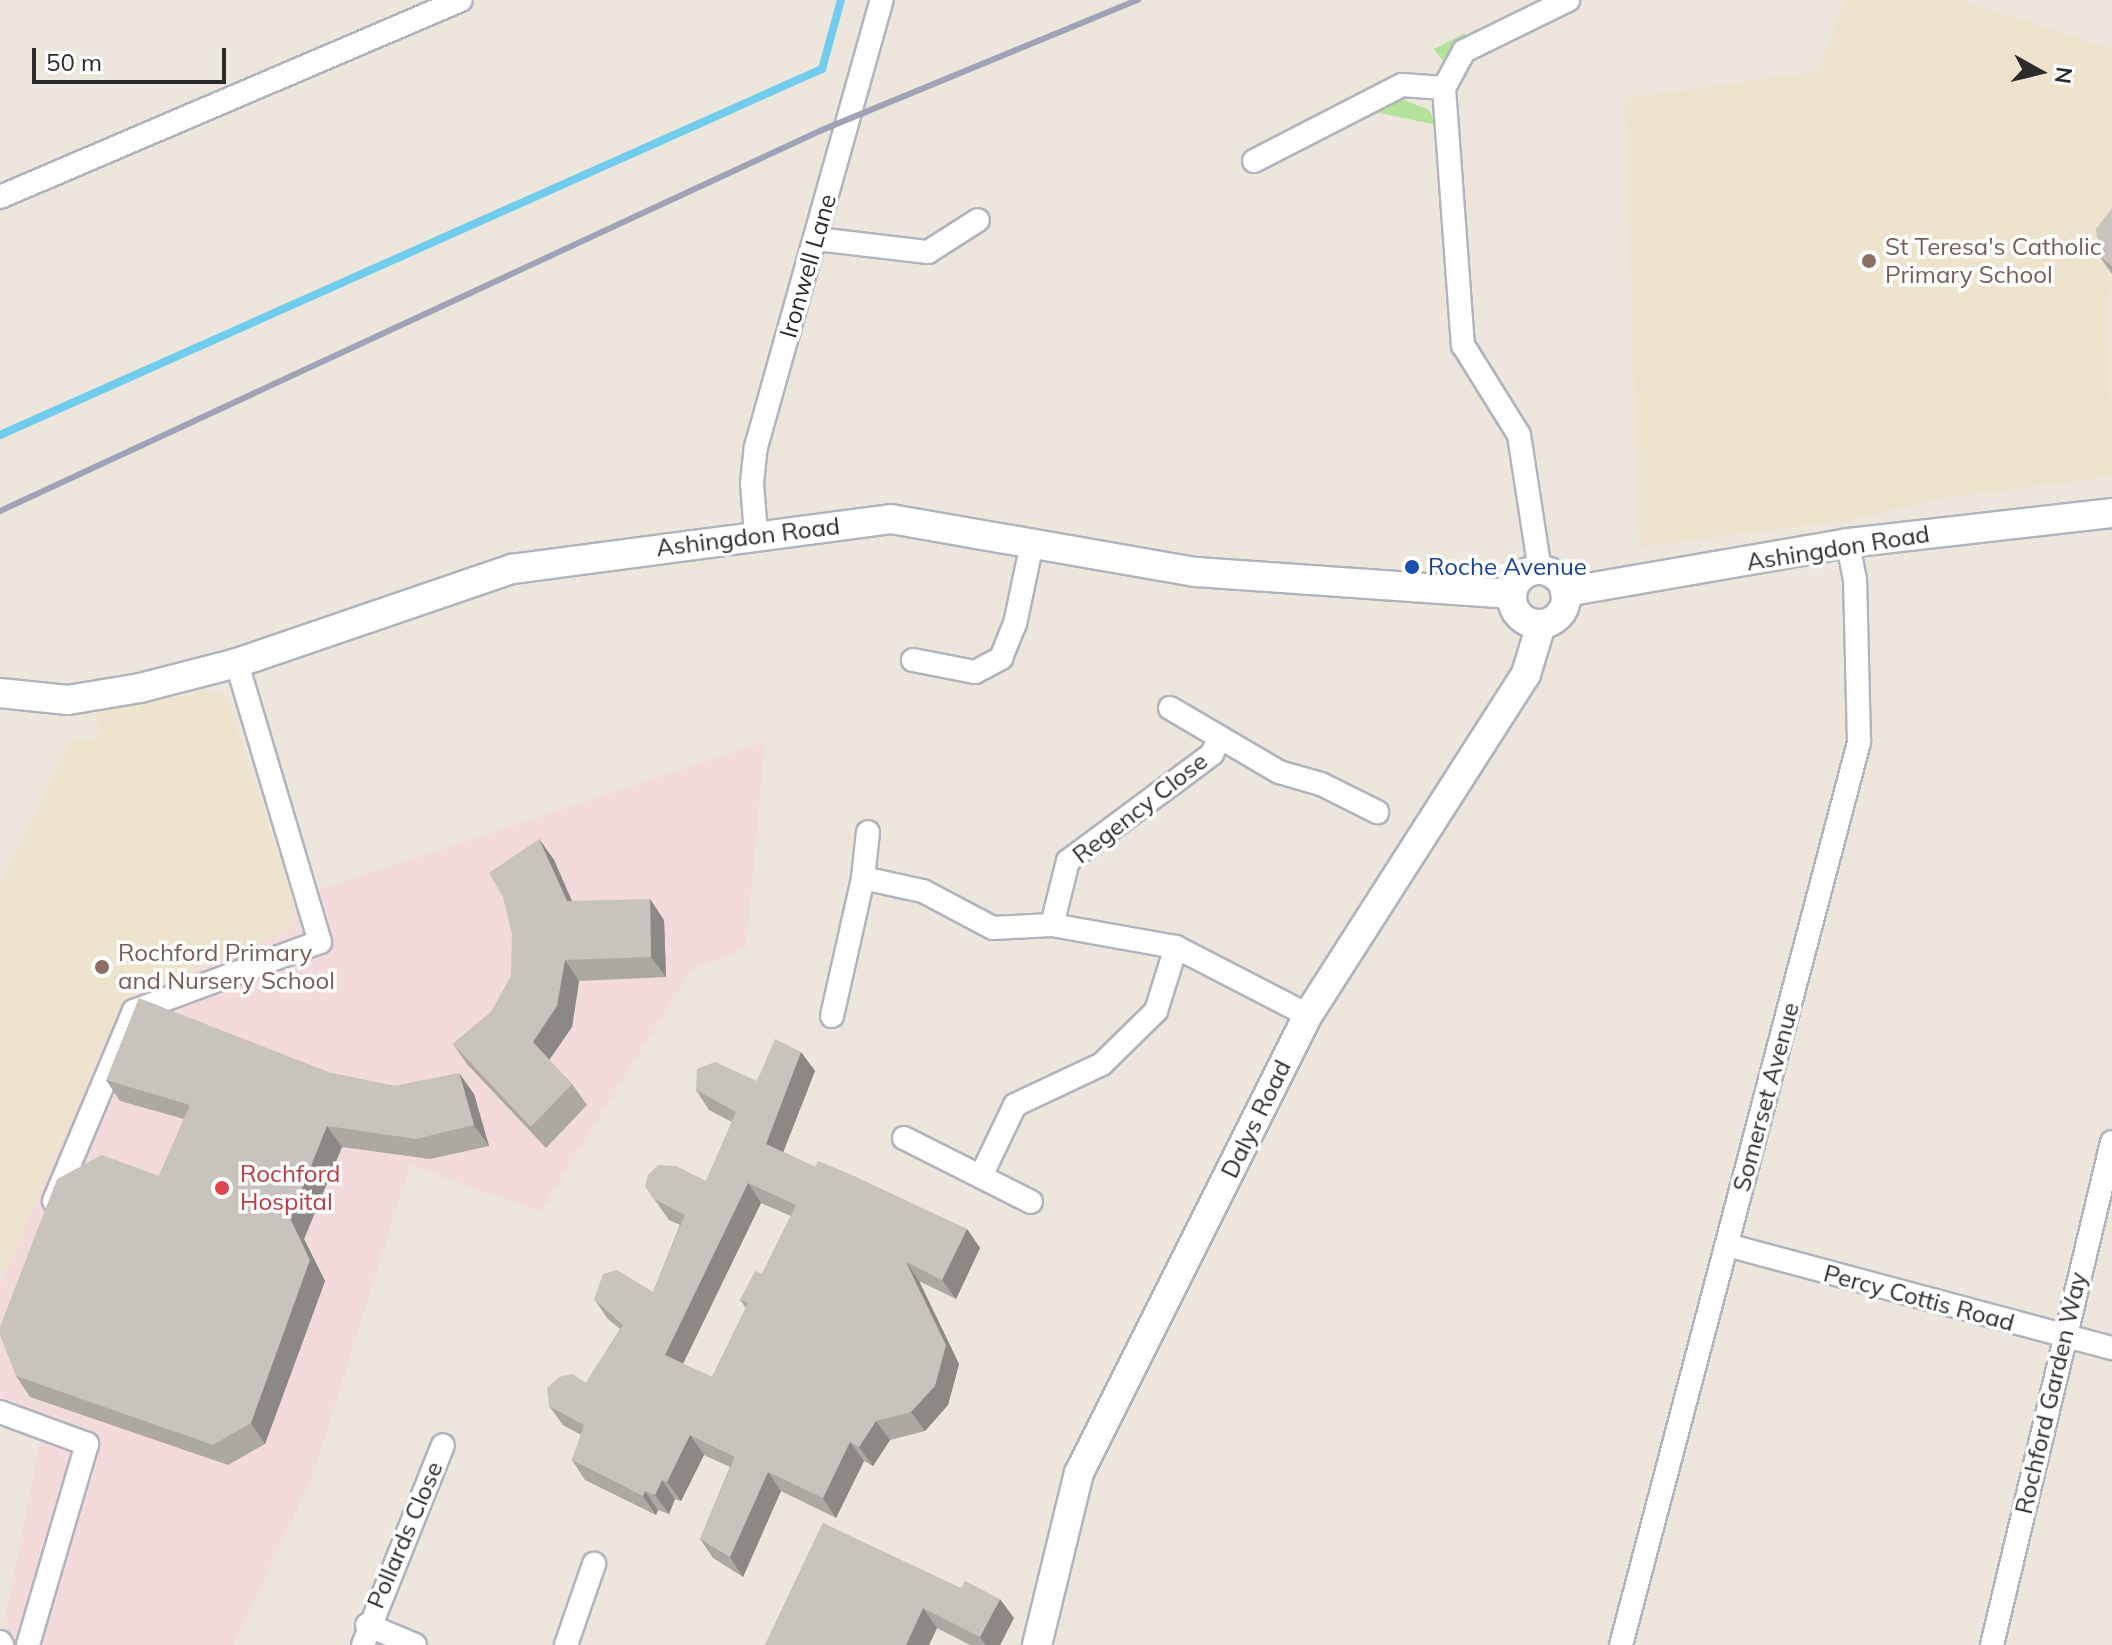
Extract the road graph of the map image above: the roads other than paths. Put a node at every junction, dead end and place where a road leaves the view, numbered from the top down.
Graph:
1 (461, 0) edge
2 (882, 0) edge
3 (1568, 0) edge
4 (1444, 88) junction
5 (1254, 161) dead end
6 (0, 197) edge
7 (978, 220) dead end
8 (817, 239) junction
9 (2112, 513) edge
10 (756, 534) junction
11 (1032, 543) junction
12 (1848, 543) junction
13 (1540, 570) junction
14 (1565, 592) junction
15 (1512, 594) junction
16 (1541, 625) junction
17 (913, 660) dead end
18 (237, 663) junction
19 (0, 693) edge
20 (1170, 708) dead end
21 (1219, 739) junction
22 (1377, 812) dead end
23 (868, 832) dead end
24 (863, 878) junction
25 (1052, 925) junction
26 (1176, 947) junction
27 (1308, 1015) junction
28 (832, 1016) dead end
29 (904, 1138) dead end
30 (2112, 1142) edge
31 (981, 1176) junction
32 (1031, 1202) dead end
33 (44, 1225) edge
34 (1727, 1245) junction
35 (2063, 1338) junction
36 (2112, 1348) edge
37 (0, 1412) edge
38 (443, 1445) dead end
39 (594, 1564) dead end
40 (365, 1635) edge
41 (28, 1645) edge
42 (415, 1645) edge
43 (566, 1645) edge
44 (1037, 1645) edge
45 (1621, 1645) edge
46 (1992, 1645) edge

1 - 6 street
2 - 8 street, Ironwell Lane
3 - 4 street
4 - 5 street
4 - 13 street
7 - 8 street
8 - 10 street, Ironwell Lane
9 - 12 street, Ashingdon Road
10 - 11 street, Ashingdon Road
10 - 18 street, Ashingdon Road
11 - 15 street, Ashingdon Road
11 - 17 street
12 - 14 street, Ashingdon Road
12 - 34 street, Somerset Avenue
13 - 14 street
13 - 15 street
14 - 16 street
15 - 16 street
16 - 27 street, Dalys Road
18 - 19 street, Ashingdon Road
18 - 33 street
20 - 21 street, Regency Close
21 - 22 street, Regency Close
21 - 25 street, Regency Close
23 - 24 street
24 - 25 street
24 - 28 street
25 - 26 street
26 - 27 street
26 - 31 street
27 - 44 street, Dalys Road
29 - 31 street
30 - 35 street, Rochford Garden Way
31 - 32 street
34 - 35 street, Percy Cottis Road
34 - 45 street, Somerset Avenue
35 - 36 street, Percy Cottis Road
35 - 46 street, Rochford Garden Way
37 - 41 street
38 - 40 street, Pollards Close
39 - 43 street
40 - 42 street, Pollards Close

